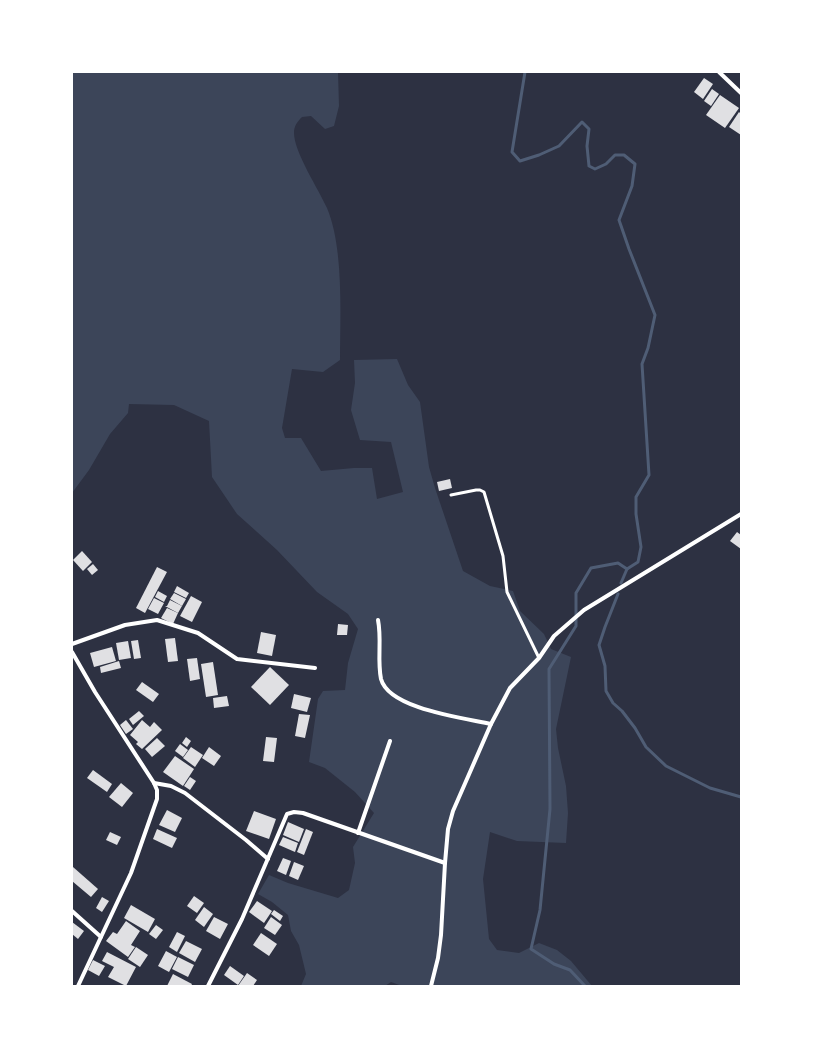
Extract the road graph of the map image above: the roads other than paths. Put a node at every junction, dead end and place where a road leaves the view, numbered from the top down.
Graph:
1 (719, 72) edge
2 (741, 93) edge
3 (451, 495) dead end
4 (741, 514) edge
5 (378, 620) dead end
6 (72, 644) edge
7 (72, 652) edge
8 (539, 658) junction
9 (315, 668) dead end
10 (491, 724) junction
11 (390, 741) dead end
12 (154, 783) junction
13 (358, 833) junction
14 (268, 859) junction
15 (445, 863) junction
16 (72, 911) edge
17 (101, 937) junction
18 (78, 986) edge
19 (208, 986) edge
20 (431, 986) edge

1 - 2 street
3 - 8 lane
4 - 8 street
5 - 10 street
6 - 9 street
7 - 12 street
8 - 10 street
10 - 15 street
11 - 13 street
12 - 14 street
12 - 17 street
13 - 14 street
13 - 15 street
14 - 19 street
15 - 20 street
16 - 17 street
17 - 18 street

